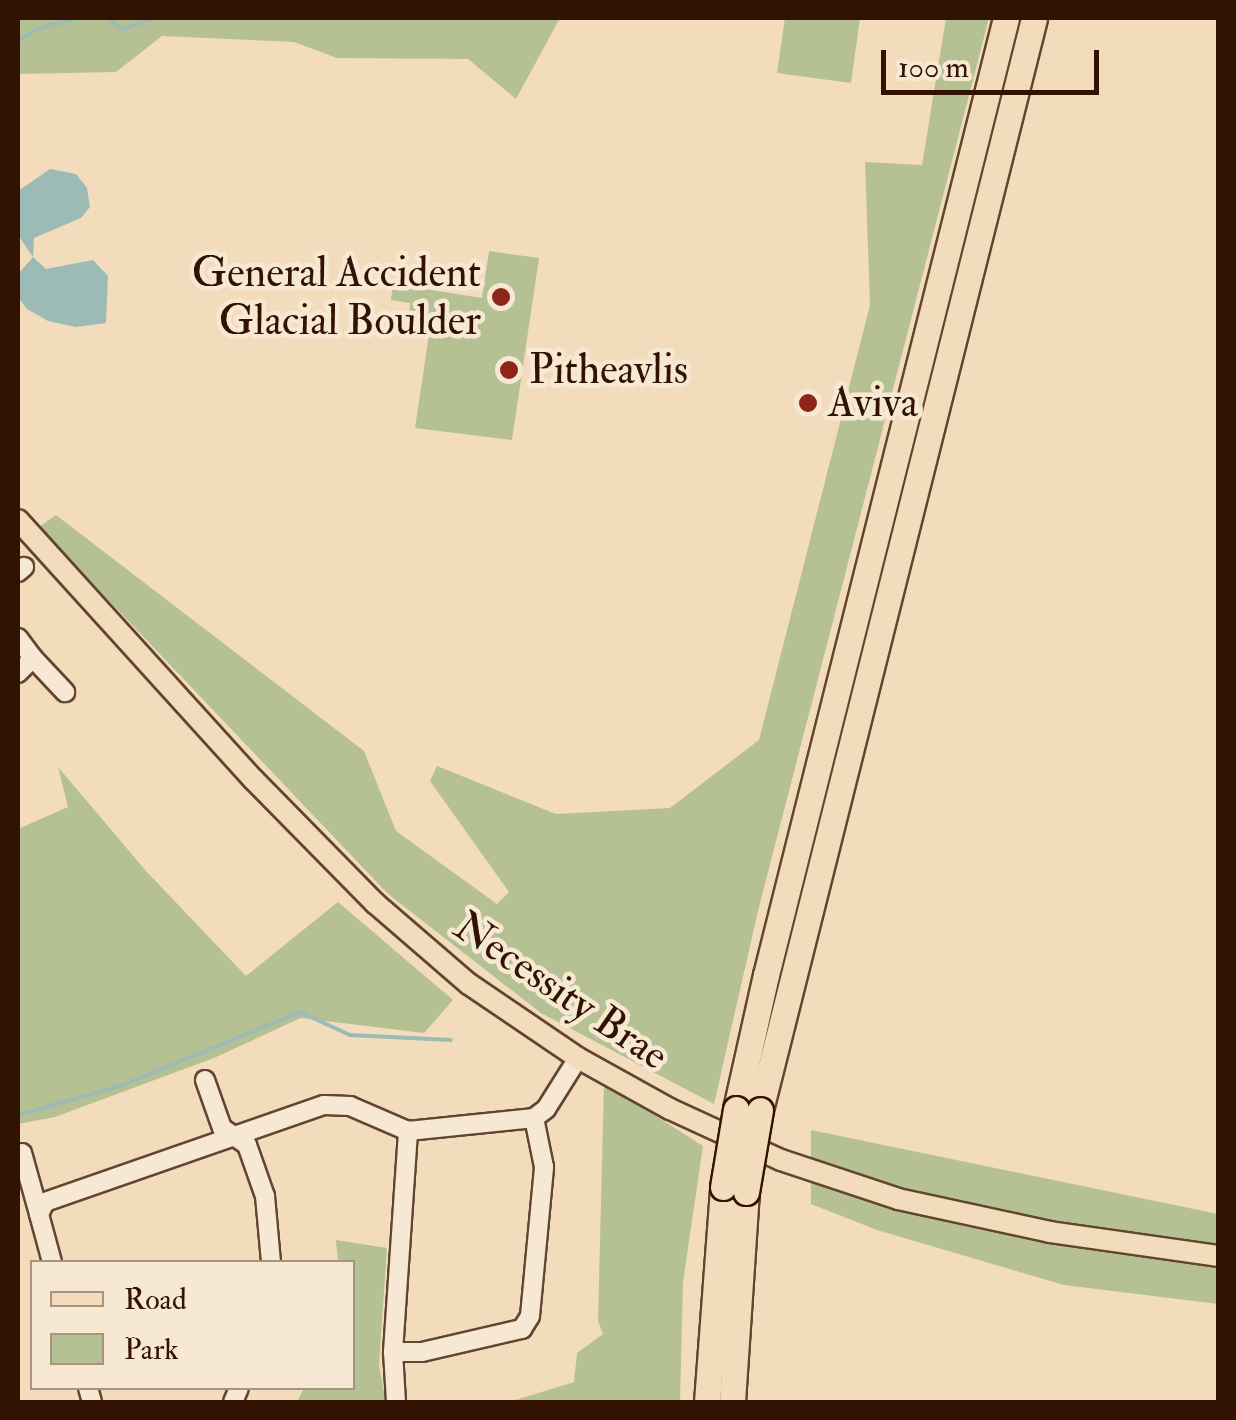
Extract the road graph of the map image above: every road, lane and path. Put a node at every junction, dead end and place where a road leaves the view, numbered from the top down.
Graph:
1 (1006, 18) edge
2 (1034, 18) edge
3 (18, 520) edge
4 (18, 638) edge
5 (33, 658) junction
6 (18, 673) edge
7 (65, 692) dead end
8 (578, 1058) junction
9 (205, 1080) dead end
10 (748, 1110) junction
11 (534, 1118) junction
12 (408, 1130) junction
13 (235, 1134) junction
14 (22, 1153) dead end
15 (735, 1189) junction
16 (39, 1214) junction
17 (1218, 1256) edge
18 (51, 1260) edge
19 (271, 1260) edge
20 (393, 1352) junction
21 (396, 1402) edge
22 (707, 1402) edge
23 (732, 1402) edge

1 - 10 highway
2 - 10 highway
3 - 8 main road, Necessity Brae
4 - 5 street
5 - 6 street
5 - 7 street
8 - 11 street
8 - 17 main road, Necessity Brae
9 - 13 street
10 - 15 highway, bridge
11 - 12 street
11 - 20 street
12 - 13 street
12 - 20 street
13 - 16 street
13 - 19 street
14 - 16 street
15 - 22 highway
15 - 23 highway
16 - 18 street
20 - 21 street

